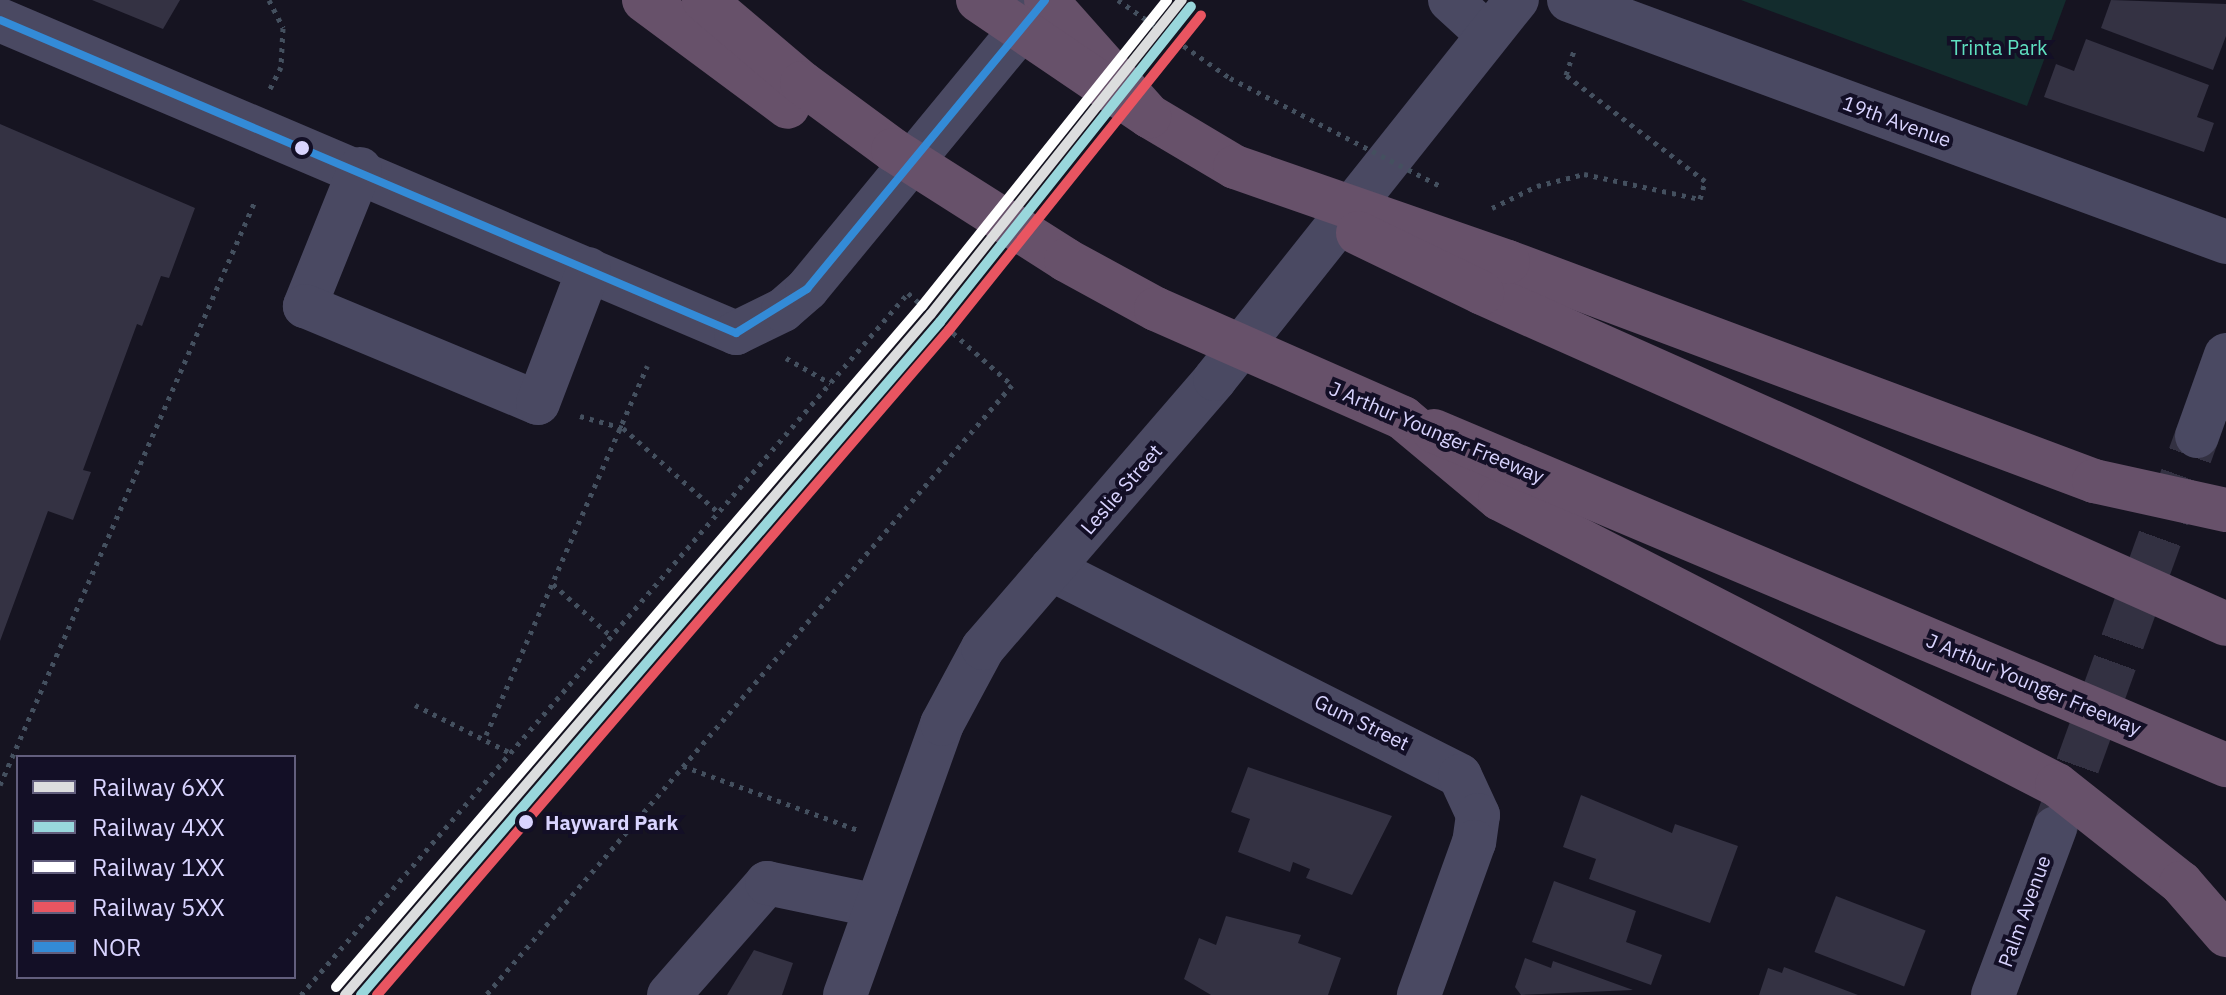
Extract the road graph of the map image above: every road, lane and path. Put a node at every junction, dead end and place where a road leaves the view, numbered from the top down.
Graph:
1 (269, 0) edge
2 (644, 0) edge
3 (704, 0) edge
4 (978, 0) edge
5 (1046, 0) edge
6 (1118, 0) edge
7 (1450, 0) edge
8 (1517, 0) edge
9 (1579, 4) edge
10 (0, 20) edge
11 (1485, 32) junction
12 (270, 90) dead end
13 (795, 95) junction
14 (1149, 116) junction
15 (360, 169) junction
16 (1454, 192) dead end
17 (255, 201) dead end
18 (1480, 203) dead end
19 (2226, 242) edge
20 (589, 269) junction
21 (1495, 278) junction
22 (2226, 355) edge
23 (647, 366) dead end
24 (538, 403) junction
25 (1403, 418) junction
26 (623, 428) junction
27 (2197, 436) tunnel mouth
28 (2226, 510) edge
29 (718, 512) junction
30 (1051, 569) junction
31 (553, 584) junction
32 (2226, 624) edge
33 (611, 636) junction
34 (415, 705) dead end
35 (486, 735) junction
36 (511, 753) junction
37 (2226, 765) edge
38 (683, 766) junction
39 (0, 785) edge
40 (2055, 828) tunnel mouth
41 (899, 845) junction
42 (877, 906) junction
43 (2226, 935) edge
44 (301, 995) edge
45 (486, 995) edge
46 (669, 995) edge
47 (845, 995) edge
48 (1419, 995) edge
49 (1993, 995) edge

1 - 12 path
2 - 13 highway
3 - 13 highway, J Arthur Younger Freeway
4 - 14 highway, bridge
5 - 14 highway, bridge
5 - 20 street
6 - 16 path, bridge
7 - 11 street
8 - 11 street, Leslie Street
9 - 18 path, bridge
9 - 19 street, 19th Avenue
10 - 15 street
11 - 30 street, Leslie Street
13 - 25 highway, J Arthur Younger Freeway, bridge
14 - 21 highway, bridge
15 - 20 street
15 - 24 street
17 - 39 path
20 - 24 street
21 - 28 highway
21 - 32 highway
22 - 27 street
23 - 26 path
24 - 26 path
25 - 37 highway, J Arthur Younger Freeway
25 - 43 highway
26 - 29 path
26 - 31 path
29 - 33 path
29 - 38 path
30 - 41 street, Leslie Street
30 - 48 street, Gum Street
31 - 33 path
31 - 35 path
33 - 36 path
34 - 35 path
35 - 36 path
36 - 44 path
38 - 41 path
38 - 45 path
40 - 49 street, Palm Avenue
41 - 42 street, Leslie Street
42 - 46 street
42 - 47 street, Leslie Street

